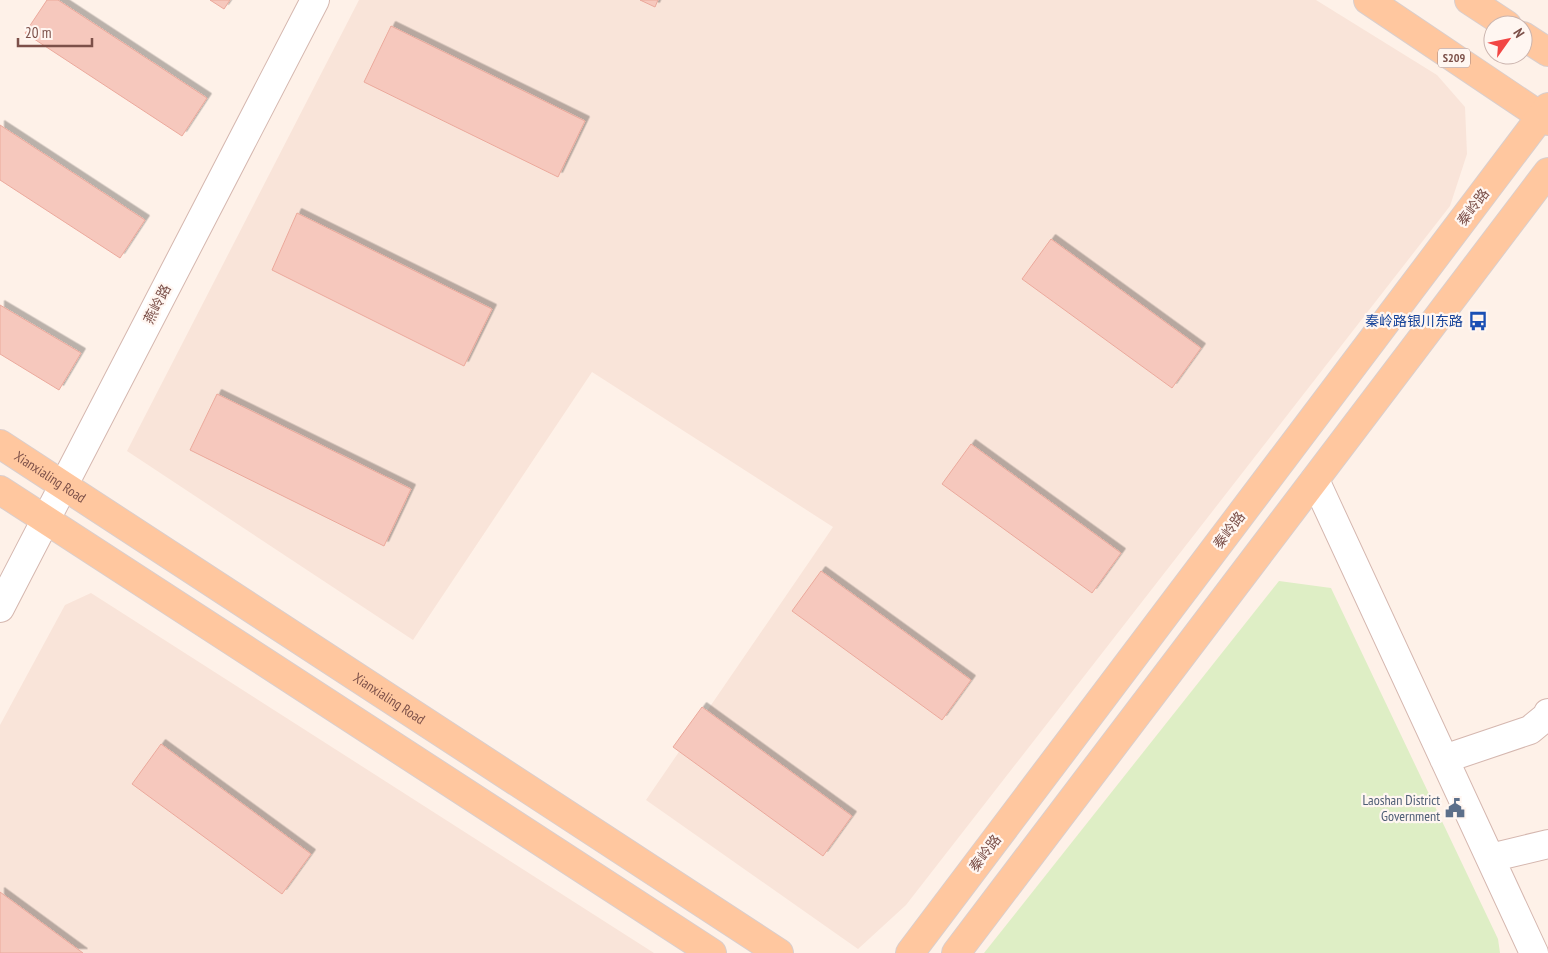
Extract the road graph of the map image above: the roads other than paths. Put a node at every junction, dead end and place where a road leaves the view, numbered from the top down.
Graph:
1 (315, 0) edge
2 (1368, 0) edge
3 (1469, 0) edge
4 (1492, 15) edge
5 (1533, 42) edge
6 (1548, 52) edge
7 (1546, 115) edge
8 (1548, 172) edge
9 (0, 444) edge
10 (1315, 480) junction
11 (62, 485) junction
12 (0, 490) edge
13 (45, 520) junction
14 (0, 608) edge
15 (1548, 713) edge
16 (1444, 759) junction
17 (1548, 844) edge
18 (1490, 858) junction
19 (712, 953) edge
20 (779, 953) edge
21 (910, 953) edge
22 (956, 953) edge
23 (1534, 953) edge

1 - 11 street, 燕岭路
2 - 7 main road, S209
3 - 4 main road
5 - 6 main road
7 - 21 main road, 秦岭路
8 - 10 main road
9 - 11 main road, Xianxialing Road
10 - 16 street
10 - 22 main road
11 - 13 street, 燕岭路
11 - 20 main road, Xianxialing Road
12 - 13 main road
13 - 14 street, 燕岭路
13 - 19 main road
15 - 16 street
16 - 18 street
17 - 18 street
18 - 23 street

